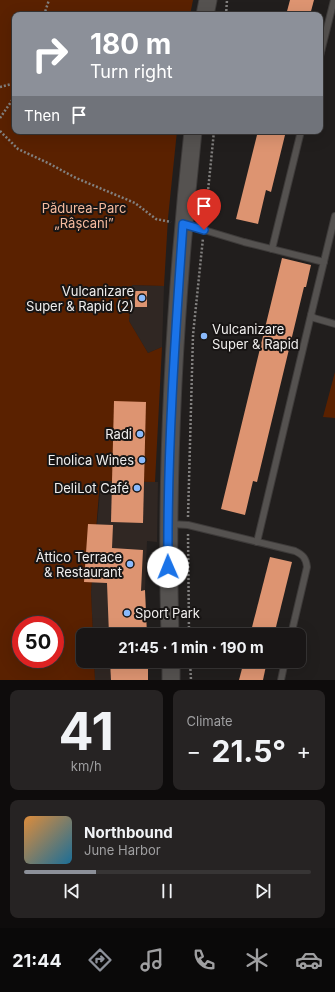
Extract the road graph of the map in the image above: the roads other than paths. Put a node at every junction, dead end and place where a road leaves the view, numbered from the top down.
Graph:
1 (208, 0) edge
2 (334, 0) edge
3 (206, 12) edge
4 (323, 44) edge
5 (193, 134) edge
6 (300, 134) edge
7 (335, 216) edge
8 (183, 224) junction
9 (272, 249) junction
10 (324, 262) junction
11 (311, 315) junction
12 (335, 324) edge
13 (168, 524) junction
14 (257, 542) junction
15 (170, 628) edge
16 (293, 628) edge
17 (170, 668) edge
18 (284, 668) edge
19 (171, 680) edge
20 (281, 680) edge

1 - 3 main road
2 - 4 lane
5 - 8 main road
6 - 9 lane
7 - 10 lane
8 - 9 lane
8 - 13 main road
9 - 10 lane
10 - 11 lane
11 - 12 lane
11 - 14 lane
13 - 14 lane
13 - 15 main road
14 - 16 lane
17 - 19 main road
18 - 20 lane

